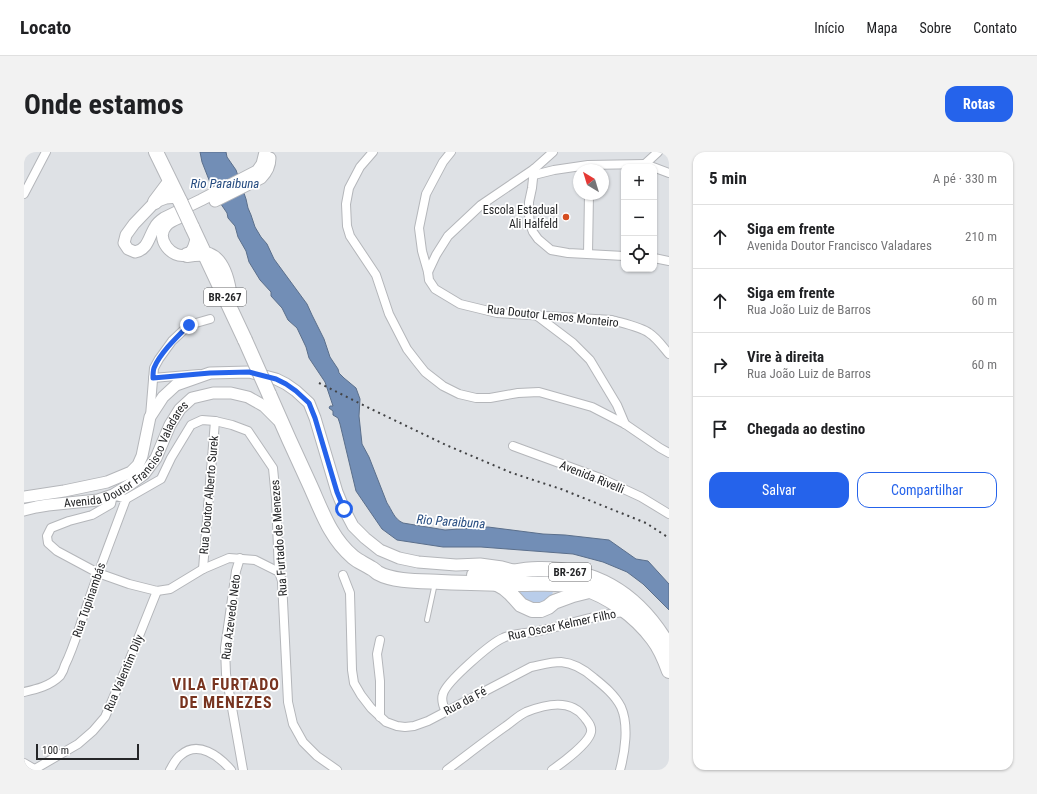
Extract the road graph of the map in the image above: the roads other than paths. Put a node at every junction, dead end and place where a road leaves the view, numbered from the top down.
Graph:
1 (46, 152) edge
2 (156, 152) edge
3 (265, 152) edge
4 (268, 152) edge
5 (373, 152) edge
6 (451, 152) edge
7 (553, 152) edge
8 (658, 152) edge
9 (645, 164) edge
10 (621, 166) edge
11 (609, 167) edge
12 (657, 168) edge
13 (573, 169) edge
14 (534, 172) junction
15 (669, 173) edge
16 (255, 177) junction
17 (170, 182) junction
18 (24, 194) edge
19 (179, 199) junction
20 (589, 200) edge
21 (155, 202) junction
22 (202, 203) junction
23 (194, 232) junction
24 (204, 254) junction
25 (588, 254) junction
26 (187, 255) junction
27 (621, 256) edge
28 (657, 259) edge
29 (669, 261) edge
30 (428, 272) junction
31 (535, 315) junction
32 (210, 319) dead end
33 (669, 354) edge
34 (210, 373) junction
35 (153, 378) junction
36 (150, 417) junction
37 (214, 421) junction
38 (282, 423) junction
39 (625, 424) junction
40 (513, 446) dead end
41 (669, 454) edge
42 (107, 482) junction
43 (73, 490) junction
44 (113, 495) junction
45 (24, 497) edge
46 (126, 499) junction
47 (60, 504) junction
48 (24, 510) edge
49 (669, 514) edge
50 (240, 558) junction
51 (203, 569) junction
52 (537, 569) junction
53 (279, 572) junction
54 (98, 573) junction
55 (342, 575) dead end
56 (439, 578) junction
57 (515, 578) junction
58 (496, 584) junction
59 (556, 584) junction
60 (589, 591) junction
61 (157, 592) junction
62 (518, 602) junction
63 (554, 602) junction
64 (626, 612) junction
65 (426, 620) dead end
66 (380, 640) dead end
67 (669, 647) edge
68 (669, 671) edge
69 (24, 692) edge
70 (446, 712) junction
71 (380, 717) junction
72 (24, 763) edge
73 (36, 769) edge
74 (170, 770) edge
75 (231, 770) edge
76 (243, 770) edge
77 (337, 770) edge
78 (447, 770) edge
79 (552, 770) edge
80 (620, 770) edge

1 - 18 street
2 - 17 highway
3 - 16 main road
4 - 16 main road
5 - 39 street
6 - 30 street, Rua Doutor Lemos Monteiro
7 - 14 street
8 - 9 street
10 - 11 street
12 - 15 street
13 - 14 street
14 - 25 street
14 - 30 street
16 - 22 main road
17 - 19 highway
17 - 21 highway
19 - 21 main road
19 - 23 highway, bridge
20 - 25 street
21 - 22 main road
22 - 26 main road
23 - 24 highway
23 - 26 main road
24 - 26 highway
24 - 38 highway, BR-267, bridge
25 - 27 street
28 - 29 street
30 - 31 street, Rua Doutor Lemos Monteiro
31 - 33 street, Rua Doutor Lemos Monteiro
31 - 39 street
32 - 35 street
34 - 35 street
34 - 36 main road, Avenida Doutor Francisco Valadares
34 - 57 main road, Avenida Doutor Francisco Valadares
35 - 36 street
36 - 42 main road, Avenida Doutor Francisco Valadares
37 - 46 street, Rua Furtado de Menezes
37 - 51 street, Rua Doutor Alberto Surek
37 - 53 street, Rua Furtado de Menezes
38 - 44 main road, Avenida Doutor Francisco Valadares
38 - 56 highway, Avenida Doutor Francisco Valadares / BR-267
39 - 41 street
40 - 49 street, Avenida Rivelli
42 - 43 main road, Avenida Doutor Francisco Valadares
42 - 44 main road
43 - 45 main road, Avenida Doutor Francisco Valadares
43 - 47 main road
44 - 46 street
44 - 47 main road, Avenida Doutor Francisco Valadares
44 - 54 street
46 - 54 street, Rua Tupinambás
47 - 48 main road, Avenida Doutor Francisco Valadares
50 - 51 street
50 - 53 street
50 - 76 street, Rua Azevedo Neto
51 - 61 street
52 - 57 highway, Avenida Doutor Francisco Valadares / BR-267
52 - 59 highway, BR-267
52 - 67 highway, Avenida Doutor Francisco Valadares / BR-267
53 - 77 street, Rua Furtado de Menezes
54 - 61 street
54 - 69 street, Rua Tupinambás
55 - 71 street, Rua da Fé
56 - 57 highway, Avenida Doutor Francisco Valadares / BR-267
56 - 58 highway, Avenida Doutor Francisco Valadares / BR-267
56 - 65 lane
57 - 58 highway, Avenida Doutor Francisco Valadares / BR-267
57 - 59 highway, Avenida Doutor Francisco Valadares / BR-267
57 - 62 highway
58 - 62 highway
59 - 60 highway, Avenida Doutor Francisco Valadares / BR-267
59 - 63 highway, BR-267
60 - 63 highway
60 - 64 highway, Avenida Doutor Francisco Valadares / BR-267
61 - 73 street, Rua Valentim Dily
62 - 63 highway
64 - 68 highway, Avenida Doutor Francisco Valadares / BR-267
64 - 70 street, Rua Oscar Kelmer Filho
66 - 71 street
70 - 71 street, Rua da Fé
70 - 80 street, Rua da Fé
72 - 73 street
74 - 75 street
78 - 79 street

